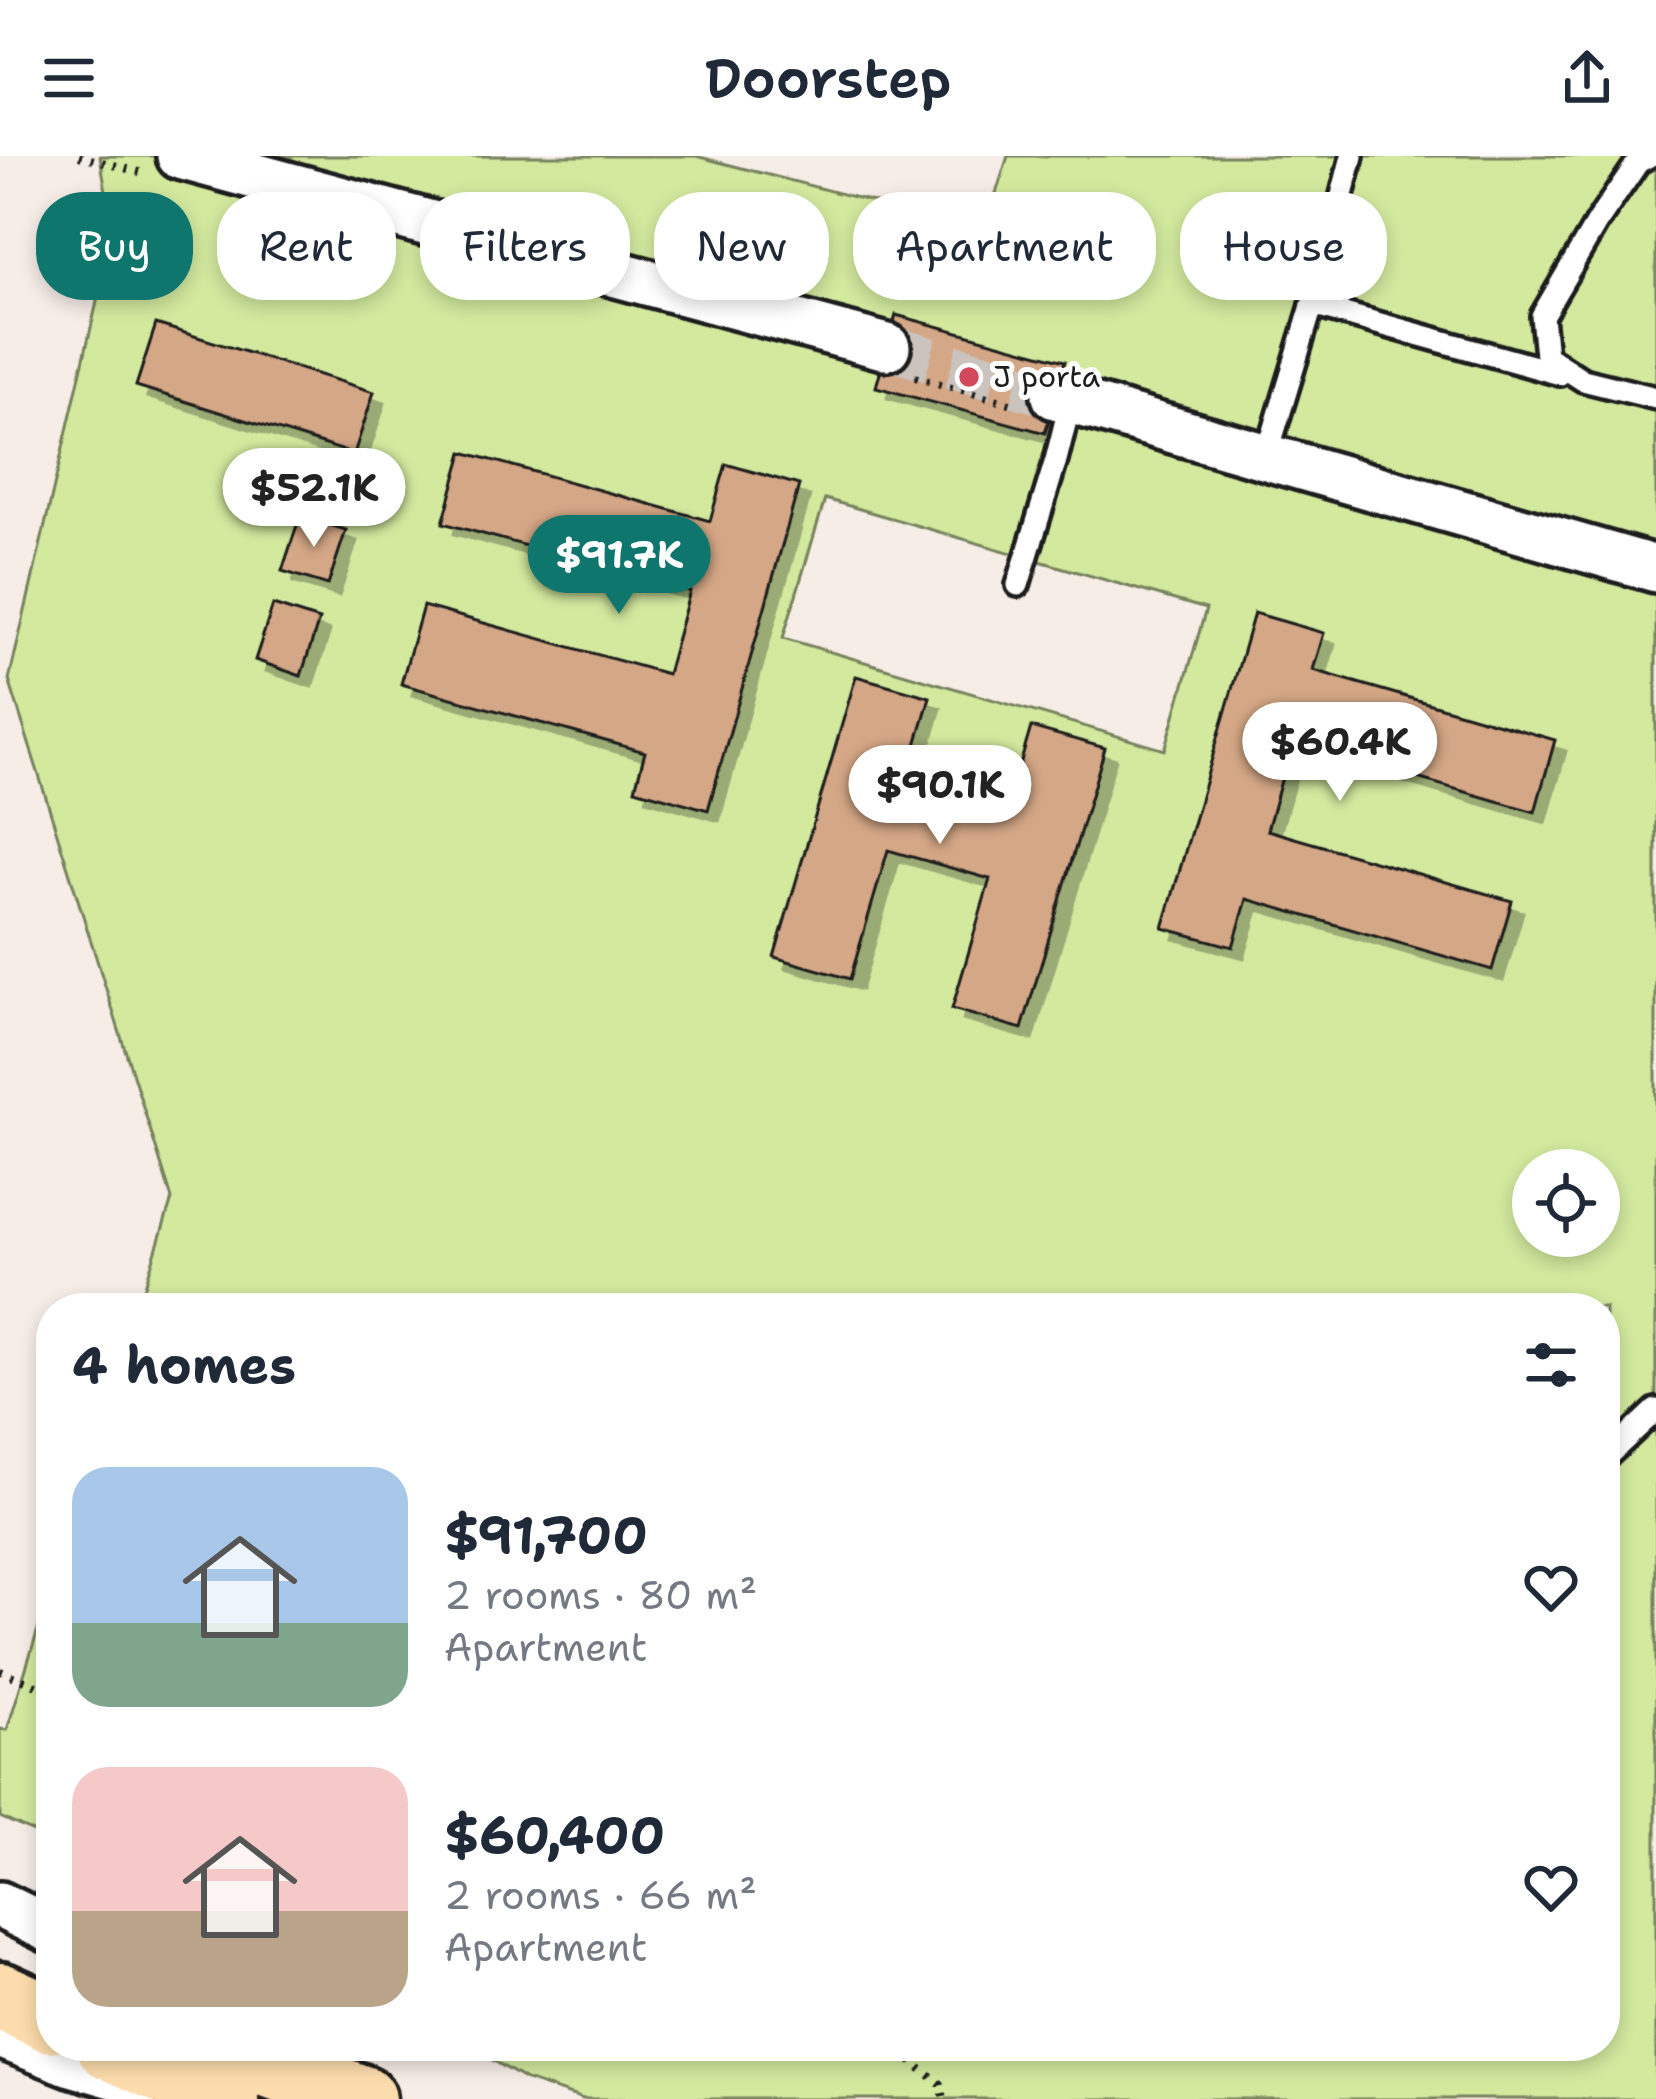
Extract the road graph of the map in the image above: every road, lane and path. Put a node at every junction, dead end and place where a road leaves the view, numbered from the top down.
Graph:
1 (180, 156) edge
2 (1352, 156) edge
3 (1648, 156) edge
4 (1312, 305) junction
5 (895, 361) joint
6 (1583, 380) junction
7 (1656, 398) edge
8 (1052, 402) junction
9 (1266, 458) junction
10 (1656, 569) edge
11 (1018, 585) dead end
12 (1656, 1410) edge
13 (1620, 1444) edge
14 (0, 1672) edge
15 (36, 1685) edge
16 (0, 1905) edge
17 (36, 1923) edge
18 (0, 1947) edge
19 (36, 1963) edge
20 (0, 1996) edge
21 (36, 2012) edge
22 (0, 2035) edge
23 (36, 2049) edge
24 (66, 2061) edge
25 (143, 2061) edge
26 (259, 2061) edge
27 (298, 2061) edge
28 (911, 2061) edge
29 (195, 2099) edge
30 (226, 2099) edge
31 (363, 2099) edge
32 (944, 2099) edge

1 - 5 street
2 - 4 lane
3 - 6 lane
4 - 6 lane
4 - 9 lane
5 - 8 path
6 - 7 lane
8 - 9 street
8 - 11 lane
9 - 10 street
12 - 13 lane
14 - 15 path
16 - 17 street
18 - 19 main road
20 - 21 main road
22 - 23 street
24 - 29 street
25 - 30 main road
26 - 31 main road
27 - 31 street
28 - 32 path

